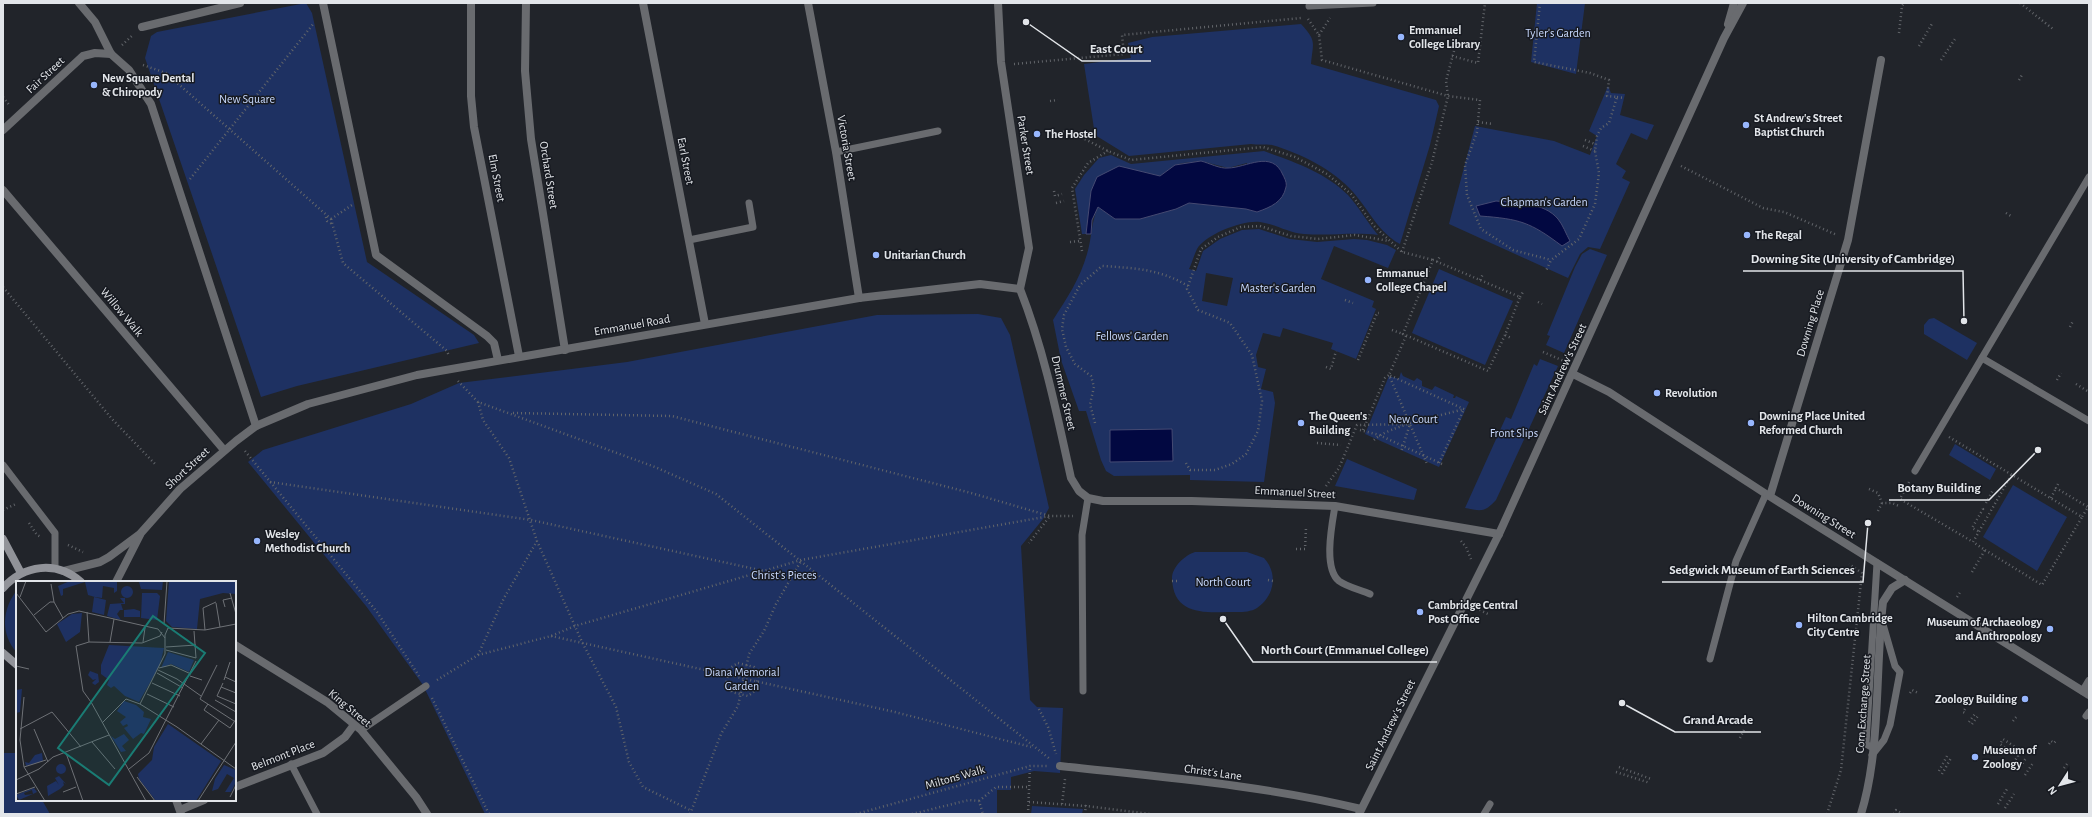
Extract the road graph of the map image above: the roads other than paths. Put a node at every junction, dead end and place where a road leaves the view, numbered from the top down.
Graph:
1 (79, 3) edge
2 (240, 3) edge
3 (323, 3) edge
4 (471, 3) edge
5 (526, 3) edge
6 (643, 3) edge
7 (808, 3) edge
8 (998, 3) edge
9 (1373, 3) edge
10 (1734, 3) edge
11 (1743, 3) edge
12 (1309, 6) dead end
13 (142, 27) road end
14 (1724, 38) junction
15 (111, 54) junction
16 (1881, 60) dead end
17 (3, 130) edge
18 (938, 131) dead end
19 (836, 152) junction
20 (2089, 177) edge
21 (3, 190) edge
22 (749, 203) dead end
23 (689, 240) junction
24 (1020, 289) junction
25 (859, 298) junction
26 (705, 324) junction
27 (565, 350) junction
28 (519, 356) junction
29 (1982, 358) junction
30 (498, 360) junction
31 (1575, 370) junction
32 (2089, 421) edge
33 (256, 426) junction
34 (224, 450) junction
35 (3, 465) edge
36 (1915, 471) road end
37 (1768, 495) junction
38 (1088, 498) junction
39 (1334, 506) junction
40 (140, 534) junction
41 (1499, 534) junction
42 (3, 539) edge
43 (1878, 563) junction
44 (55, 568) junction
45 (64, 571) junction
46 (21, 573) junction
47 (1905, 580) junction
48 (79, 581) edge
49 (116, 581) edge
50 (3, 588) edge
51 (1370, 594) dead end
52 (1881, 619) junction
53 (236, 646) edge
54 (3, 653) edge
55 (1710, 659) dead end
56 (16, 664) edge
57 (2089, 681) edge
58 (426, 686) road end
59 (1084, 691) dead end
60 (2086, 693) edge
61 (354, 725) junction
62 (361, 730) junction
63 (1870, 749) junction
64 (291, 764) junction
65 (1060, 766) road end
66 (236, 787) edge
67 (176, 801) edge
68 (202, 801) edge
69 (1490, 804) dead end
70 (180, 812) edge
71 (1363, 812) edge
72 (317, 814) edge
73 (427, 814) edge
74 (1484, 814) edge
75 (1861, 814) edge

1 - 15 street
2 - 13 street
3 - 30 street
4 - 28 street, Elm Street
5 - 27 street, Orchard Street
6 - 23 street, Earl Street
7 - 19 street, Victoria Street
8 - 24 street, Parker Street
9 - 12 lane
10 - 14 street, Saint Andrew's Street
11 - 14 street, Saint Andrew's Street
14 - 31 street, Saint Andrew's Street
15 - 17 street, Fair Street
15 - 33 street
16 - 37 street, Downing Place
18 - 19 lane
19 - 25 street, Victoria Street
20 - 29 lane
21 - 34 street, Willow Walk
22 - 23 lane
23 - 26 street, Earl Street
24 - 25 street, Emmanuel Road
24 - 38 street, Drummer Street
25 - 26 street, Emmanuel Road
26 - 27 street, Emmanuel Road
27 - 28 street, Emmanuel Road
28 - 30 street, Emmanuel Road
29 - 32 lane
29 - 36 lane
30 - 33 street, Emmanuel Road
31 - 37 street, Downing Street
31 - 41 street, Saint Andrew's Street
33 - 34 street, Short Street
34 - 40 street, Short Street
35 - 44 lane
37 - 43 street, Downing Street
37 - 55 lane
38 - 39 street, Emmanuel Street
38 - 59 lane
39 - 41 street, Emmanuel Street
39 - 51 lane
40 - 45 street, Short Street
40 - 49 street, Short Street
41 - 71 street, Saint Andrew's Street
42 - 46 street
43 - 47 street, Downing Street
43 - 63 lane
44 - 45 street
44 - 46 street
45 - 48 street
46 - 50 street
47 - 52 street, Corn Exchange Street
47 - 60 street, Downing Street
52 - 63 street, Corn Exchange Street
52 - 63 lane
53 - 61 street, King Street
54 - 56 street
57 - 60 street
58 - 62 lane
61 - 62 street, King Street
61 - 64 street, Belmont Place
62 - 73 street, King Street
63 - 75 street, Corn Exchange Street
64 - 66 street, Belmont Place
64 - 72 lane
65 - 71 street, Christ's Lane
67 - 70 street
68 - 70 street
69 - 74 lane

